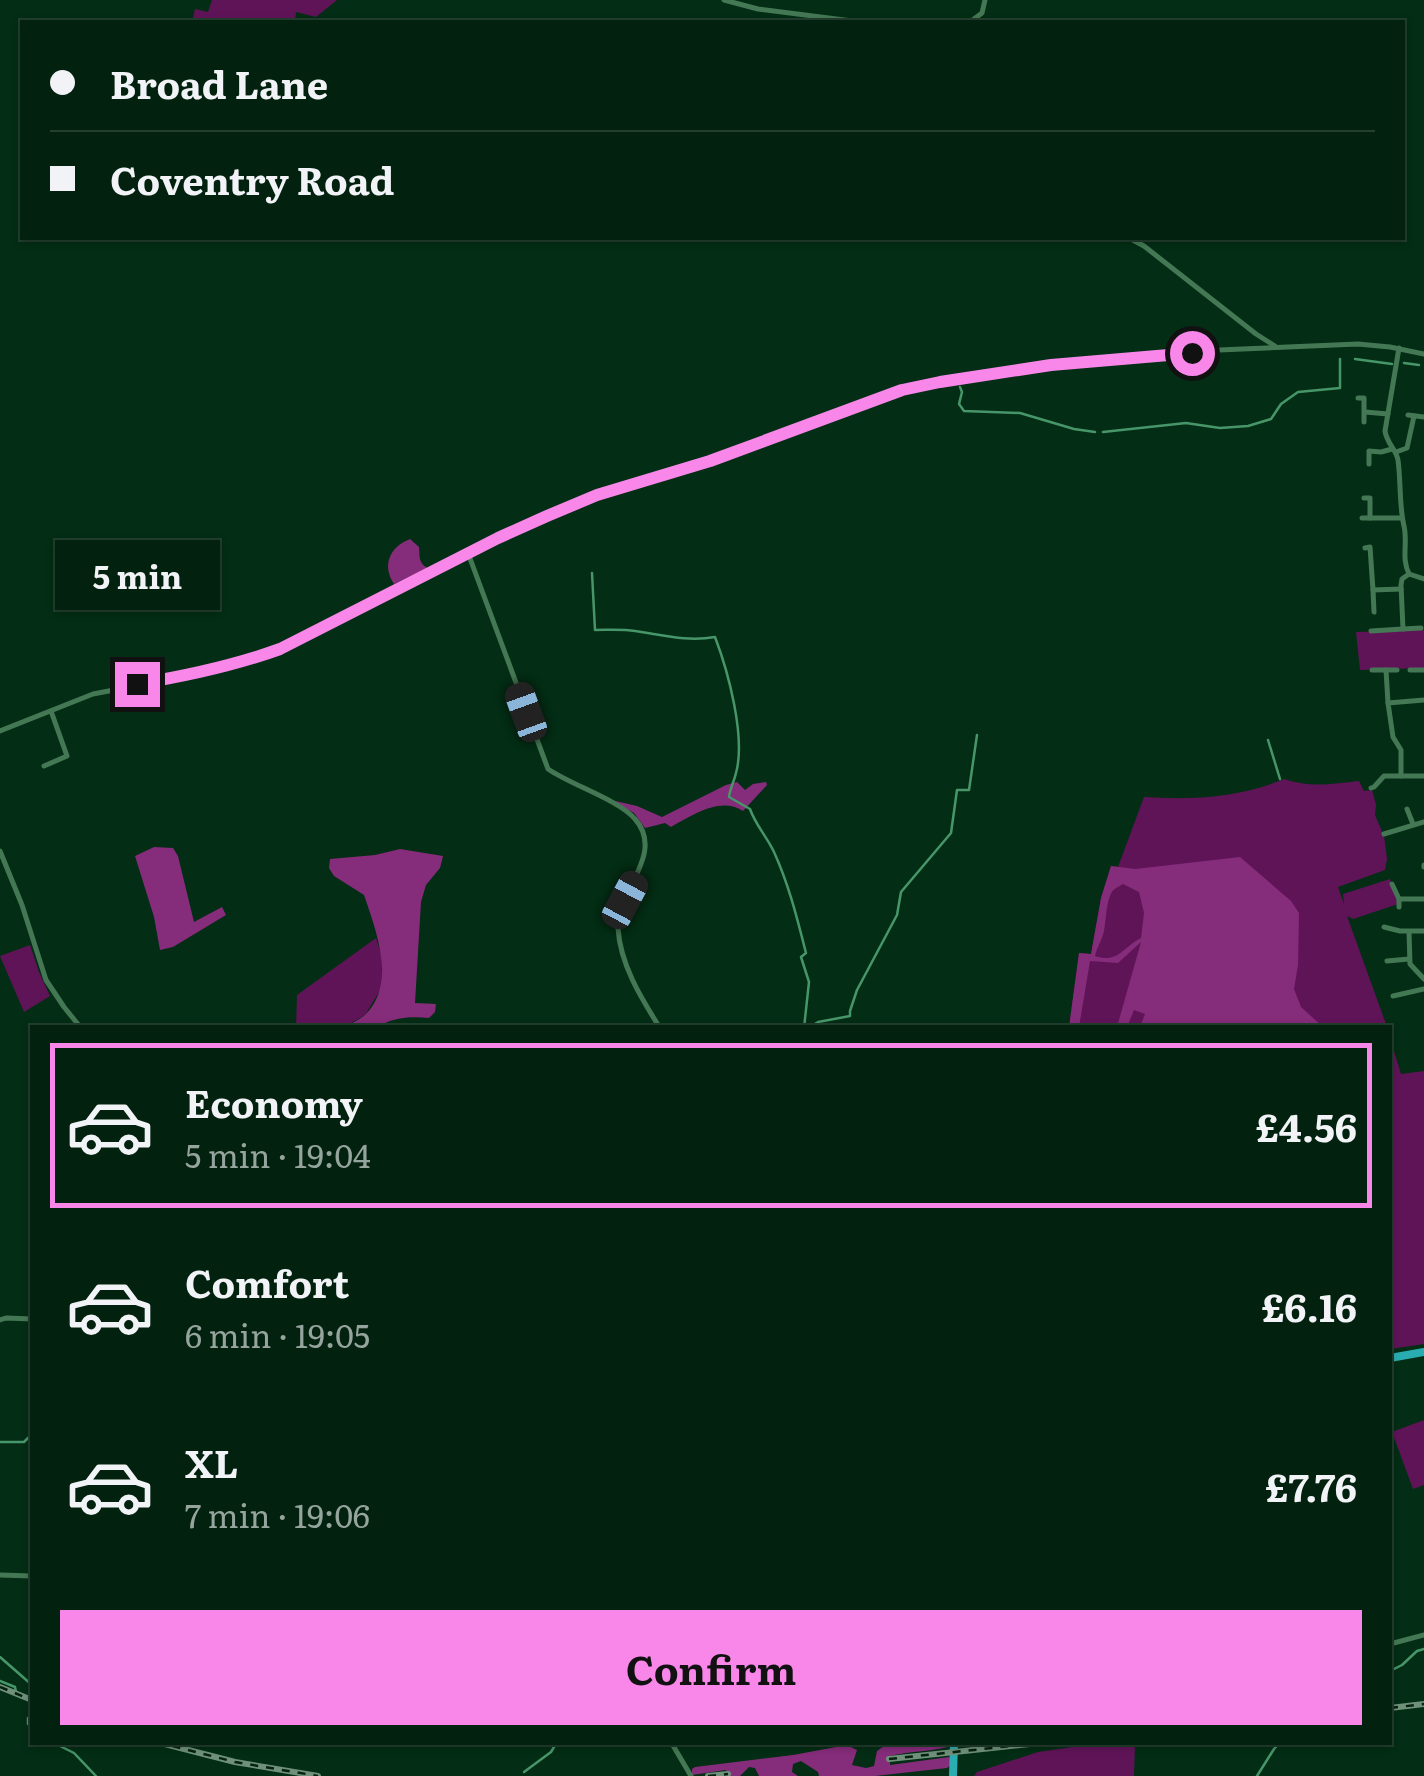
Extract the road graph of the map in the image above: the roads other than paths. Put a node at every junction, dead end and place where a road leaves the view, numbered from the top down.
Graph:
1 (724, 0) edge
2 (985, 0) edge
3 (844, 20) edge
4 (973, 20) edge
5 (1133, 240) edge
6 (1278, 348) junction
7 (1400, 348) junction
8 (1424, 354) edge
9 (1358, 398) dead end
10 (1364, 412) junction
11 (1388, 414) junction
12 (1424, 417) edge
13 (1364, 422) dead end
14 (1394, 450) junction
15 (1369, 464) dead end
16 (1370, 498) dead end
17 (1362, 518) dead end
18 (1370, 518) junction
19 (1401, 518) junction
20 (1370, 547) dead end
21 (468, 553) junction
22 (1409, 574) junction
23 (1424, 579) edge
24 (1372, 590) junction
25 (1401, 590) junction
26 (1374, 612) dead end
27 (1421, 628) dead end
28 (1403, 629) junction
29 (1371, 630) dead end
30 (1372, 670) dead end
31 (1386, 670) junction
32 (1397, 670) dead end
33 (1410, 670) dead end
34 (1424, 670) edge
35 (1424, 700) edge
36 (1388, 703) junction
37 (51, 711) junction
38 (0, 731) edge
39 (44, 766) dead end
40 (1401, 776) junction
41 (1424, 776) edge
42 (1371, 788) dead end
43 (1407, 808) dead end
44 (1424, 822) edge
45 (1412, 824) junction
46 (1384, 834) dead end
47 (0, 851) edge
48 (1392, 884) dead end
49 (1399, 898) junction
50 (1424, 899) edge
51 (1399, 907) dead end
52 (1382, 926) dead end
53 (1424, 931) edge
54 (1408, 932) junction
55 (1409, 959) junction
56 (1387, 961) dead end
57 (1424, 979) edge
58 (1424, 990) edge
59 (1393, 996) dead end
60 (79, 1025) edge
61 (658, 1025) edge
62 (30, 1319) edge
63 (0, 1320) edge
64 (1424, 1352) edge
65 (1392, 1358) edge
66 (0, 1574) edge
67 (30, 1576) edge
68 (1424, 1635) edge
69 (1392, 1643) edge
70 (673, 1745) edge
71 (954, 1745) edge
72 (690, 1776) edge
73 (953, 1776) edge

1 - 3 street
2 - 4 street
5 - 6 street
6 - 7 street
6 - 21 street
7 - 8 street
7 - 11 street
9 - 10 street
10 - 11 street
10 - 13 street
11 - 14 street
12 - 14 street
14 - 15 street
14 - 19 street
16 - 18 street
17 - 18 street
18 - 19 street
19 - 22 street
20 - 24 street
21 - 37 street
21 - 61 street
22 - 23 street
22 - 25 street
24 - 25 street
24 - 26 street
25 - 28 street
27 - 28 street
28 - 29 street
30 - 31 street
31 - 32 street
31 - 36 street
33 - 34 street
35 - 36 street
36 - 40 street
37 - 38 street
37 - 39 street
40 - 41 street
40 - 42 street
43 - 45 street
44 - 45 street
45 - 46 street
47 - 60 street
48 - 49 street
49 - 50 street
49 - 51 street
52 - 54 street
53 - 54 street
54 - 55 street
55 - 56 street
55 - 57 street
58 - 59 street
62 - 63 street
64 - 65 main road
66 - 67 street
68 - 69 street
70 - 72 street
71 - 73 main road

